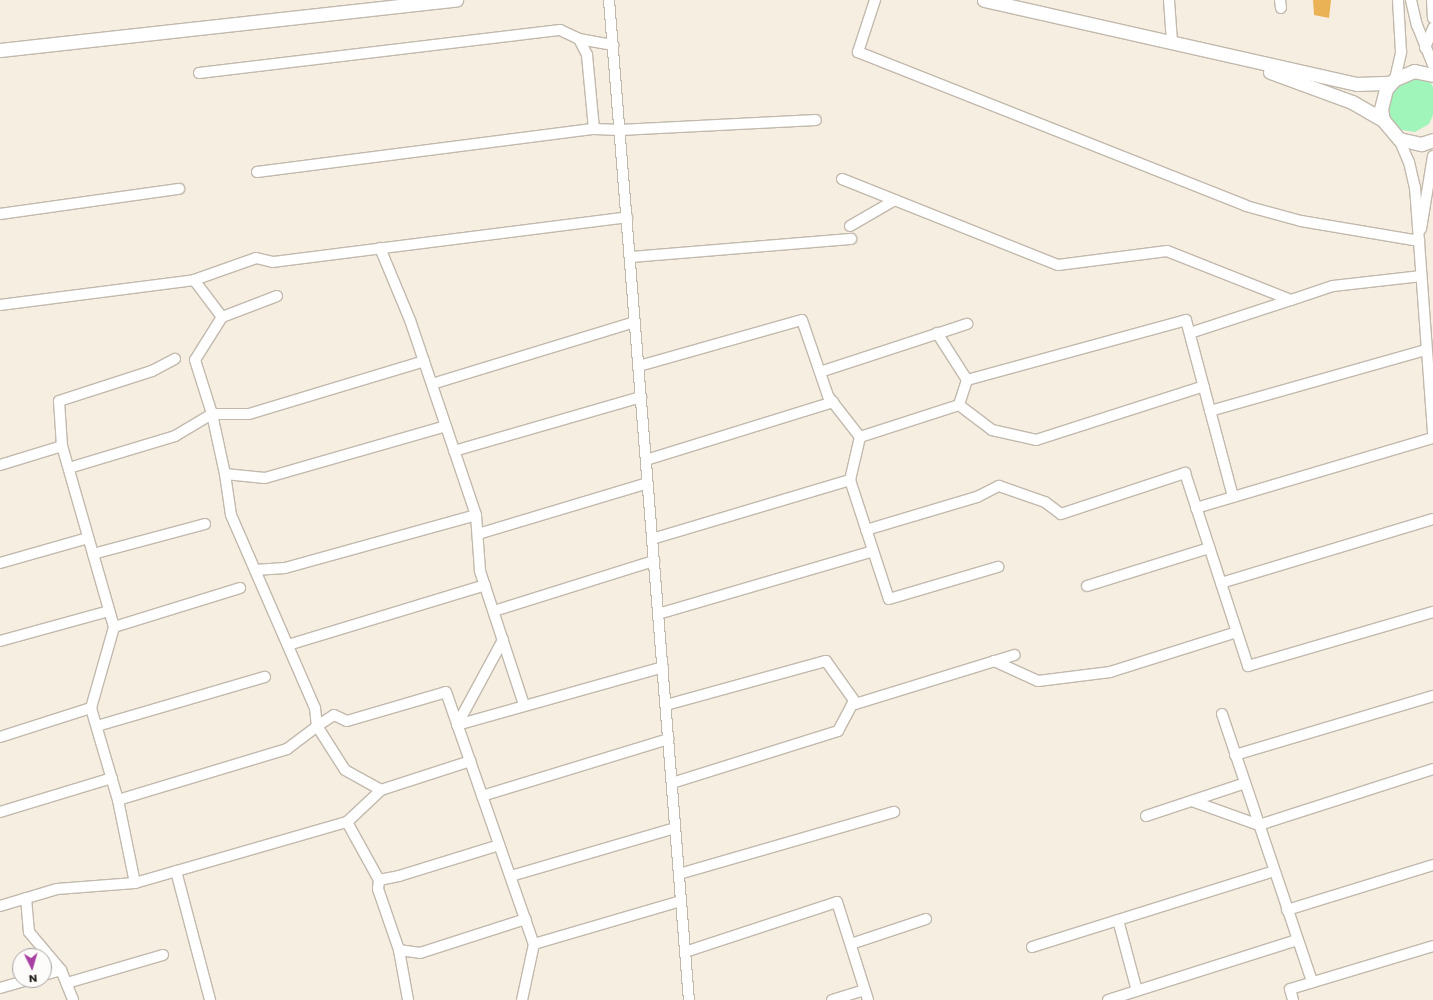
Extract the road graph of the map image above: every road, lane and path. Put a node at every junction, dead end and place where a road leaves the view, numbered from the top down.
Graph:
1 (456, 0) edge
2 (609, 0) edge
3 (875, 0) edge
4 (984, 0) edge
5 (1169, 0) edge
6 (1398, 0) edge
7 (1411, 0) edge
8 (1432, 0) edge
9 (1433, 18) edge
10 (1433, 28) edge
11 (579, 39) junction
12 (1172, 42) junction
13 (613, 44) junction
14 (1425, 48) junction
15 (0, 50) edge
16 (1223, 55) junction
17 (1433, 65) edge
18 (199, 73) dead end
19 (1433, 75) edge
20 (1393, 81) junction
21 (816, 120) dead end
22 (1383, 120) junction
23 (594, 129) junction
24 (620, 130) junction
25 (1399, 139) junction
26 (1433, 140) edge
27 (1433, 156) edge
28 (257, 172) dead end
29 (842, 179) dead end
30 (179, 189) dead end
31 (895, 200) junction
32 (0, 214) edge
33 (627, 217) junction
34 (850, 226) dead end
35 (851, 239) dead end
36 (1419, 240) junction
37 (380, 248) junction
38 (630, 257) junction
39 (1421, 276) junction
40 (194, 280) junction
41 (277, 296) dead end
42 (1291, 300) junction
43 (0, 305) edge
44 (222, 318) junction
45 (635, 322) junction
46 (967, 324) dead end
47 (1429, 325) edge
48 (937, 333) junction
49 (1190, 333) junction
50 (1426, 350) junction
51 (175, 359) dead end
52 (424, 361) junction
53 (639, 366) junction
54 (820, 372) junction
55 (967, 380) junction
56 (432, 384) junction
57 (1204, 386) junction
58 (641, 397) junction
59 (833, 402) junction
60 (959, 405) junction
61 (1210, 411) junction
62 (212, 414) junction
63 (446, 426) junction
64 (1433, 433) edge
65 (860, 437) junction
66 (1433, 438) edge
67 (62, 446) junction
68 (454, 451) junction
69 (646, 460) junction
70 (0, 465) edge
71 (69, 468) junction
72 (225, 474) junction
73 (850, 480) junction
74 (648, 483) junction
75 (1233, 497) junction
76 (1196, 508) junction
77 (476, 514) junction
78 (1433, 519) edge
79 (205, 524) dead end
80 (866, 530) junction
81 (478, 534) junction
82 (88, 538) junction
83 (652, 539) junction
84 (1209, 548) junction
85 (873, 551) junction
86 (93, 554) junction
87 (654, 561) junction
88 (0, 563) edge
89 (998, 568) dead end
90 (255, 570) junction
91 (1221, 583) junction
92 (485, 585) junction
93 (1087, 586) dead end
94 (240, 588) dead end
95 (109, 611) junction
96 (494, 611) junction
97 (1433, 612) edge
98 (658, 614) junction
99 (114, 627) junction
100 (1236, 632) junction
101 (503, 640) junction
102 (0, 641) edge
103 (288, 645) junction
104 (1015, 655) dead end
105 (994, 661) junction
106 (663, 667) junction
107 (265, 677) dead end
108 (1433, 696) edge
109 (856, 703) junction
110 (524, 705) junction
111 (666, 705) junction
112 (91, 708) junction
113 (1222, 714) dead end
114 (457, 725) junction
115 (96, 726) junction
116 (317, 726) junction
117 (0, 737) edge
118 (668, 739) junction
119 (1236, 755) junction
120 (470, 761) junction
121 (1433, 769) edge
122 (112, 778) junction
123 (672, 783) junction
124 (1245, 783) junction
125 (381, 790) junction
126 (482, 796) junction
127 (118, 800) junction
128 (1192, 801) junction
129 (0, 812) edge
130 (894, 812) dead end
131 (1146, 816) dead end
132 (347, 822) junction
133 (1259, 825) junction
134 (675, 828) junction
135 (499, 845) junction
136 (1433, 865) edge
137 (176, 871) junction
138 (1274, 871) junction
139 (679, 874) junction
140 (510, 876) junction
141 (379, 880) junction
142 (135, 883) junction
143 (26, 898) junction
144 (681, 901) junction
145 (0, 906) edge
146 (1288, 910) junction
147 (526, 919) junction
148 (926, 919) dead end
149 (1118, 920) junction
150 (1297, 940) junction
151 (534, 944) junction
152 (850, 944) junction
153 (1032, 946) dead end
154 (1433, 946) edge
155 (399, 950) junction
156 (685, 952) junction
157 (163, 955) dead end
158 (61, 970) junction
159 (52, 973) edge
160 (1312, 982) junction
161 (67, 983) junction
162 (12, 985) edge
163 (0, 988) edge
164 (865, 990) junction
165 (1137, 991) junction
166 (73, 1000) edge
167 (210, 1000) edge
168 (408, 1000) edge
169 (522, 1000) edge
170 (689, 1000) edge
171 (832, 1000) edge
172 (868, 1000) edge
173 (1108, 1000) edge
174 (1293, 1000) edge

1 - 15 street
2 - 13 street
3 - 36 street
4 - 12 street
5 - 12 street
6 - 20 street
7 - 14 street
8 - 9 street
10 - 14 street
11 - 13 street
11 - 18 street
11 - 23 street
12 - 16 street
13 - 24 street
14 - 17 street
16 - 20 street
16 - 22 street
19 - 20 street
20 - 22 street
21 - 24 street
22 - 25 street
23 - 24 street
23 - 28 street
24 - 33 street
25 - 26 street
25 - 36 street
27 - 36 street
29 - 31 street
30 - 32 street
31 - 34 street
31 - 42 street
33 - 37 street
33 - 38 street
35 - 38 street
36 - 39 street
37 - 40 street
37 - 52 street
38 - 45 street
39 - 42 street
39 - 47 street
40 - 43 street
40 - 44 street
41 - 44 street
42 - 49 street
44 - 62 street
45 - 53 street
45 - 56 street
46 - 48 street
47 - 50 street
48 - 54 street
48 - 55 street
49 - 55 street
49 - 57 street
50 - 61 street
50 - 64 street
51 - 67 street
52 - 56 street
52 - 62 street
53 - 54 street
53 - 58 street
54 - 59 street
55 - 60 street
56 - 63 street
57 - 60 street
57 - 61 street
58 - 68 street
58 - 69 street
59 - 65 street
59 - 69 street
60 - 65 street
61 - 75 street
62 - 71 street
62 - 72 street
63 - 68 street
63 - 72 street
65 - 73 street
66 - 75 street
67 - 70 street
67 - 71 street
68 - 77 street
69 - 74 street
71 - 82 street
72 - 90 street
73 - 80 street
73 - 83 street
74 - 81 street
74 - 83 street
75 - 76 street
76 - 80 street
76 - 84 street
77 - 81 street
77 - 90 street
78 - 91 street
79 - 86 street
80 - 85 street
81 - 92 street
82 - 86 street
82 - 88 street
83 - 87 street
84 - 91 street
84 - 93 street
85 - 89 street
85 - 98 street
86 - 95 street
87 - 96 street
87 - 98 street
90 - 103 street
91 - 100 street
92 - 96 street
92 - 103 street
94 - 99 street
95 - 99 street
95 - 102 street
96 - 101 street
97 - 100 street
98 - 106 street
99 - 112 street
100 - 105 street
101 - 110 street
101 - 114 street
103 - 116 street
104 - 105 street
105 - 109 street
106 - 110 street
106 - 111 street
107 - 115 street
108 - 119 street
109 - 111 street
109 - 123 street
110 - 114 street
111 - 118 street
112 - 115 street
112 - 117 street
113 - 119 street
114 - 116 street
114 - 120 street
115 - 122 street
116 - 125 street
116 - 127 street
118 - 123 street
118 - 126 street
119 - 124 street
120 - 125 street
120 - 126 street
121 - 133 street
122 - 127 street
122 - 129 street
123 - 134 street
124 - 128 street
124 - 133 street
125 - 132 street
126 - 135 street
127 - 142 street
128 - 131 street
128 - 133 street
130 - 139 street
132 - 137 street
132 - 141 street
133 - 138 street
134 - 139 street
134 - 140 street
135 - 140 street
135 - 141 street
136 - 146 street
137 - 142 street
137 - 167 street
138 - 146 street
138 - 149 street
139 - 144 street
140 - 147 street
141 - 155 street
142 - 143 street
143 - 145 street
143 - 158 street
144 - 151 street
144 - 156 street
146 - 150 street
147 - 151 street
147 - 155 street
148 - 152 street
149 - 153 street
149 - 165 street
150 - 160 street
150 - 165 street
151 - 169 street
152 - 156 street
152 - 164 street
154 - 160 street
155 - 168 street
156 - 170 street
157 - 161 street
158 - 159 street
158 - 161 street
160 - 174 street
161 - 166 street
162 - 163 street
164 - 171 street
164 - 172 street
165 - 173 street

